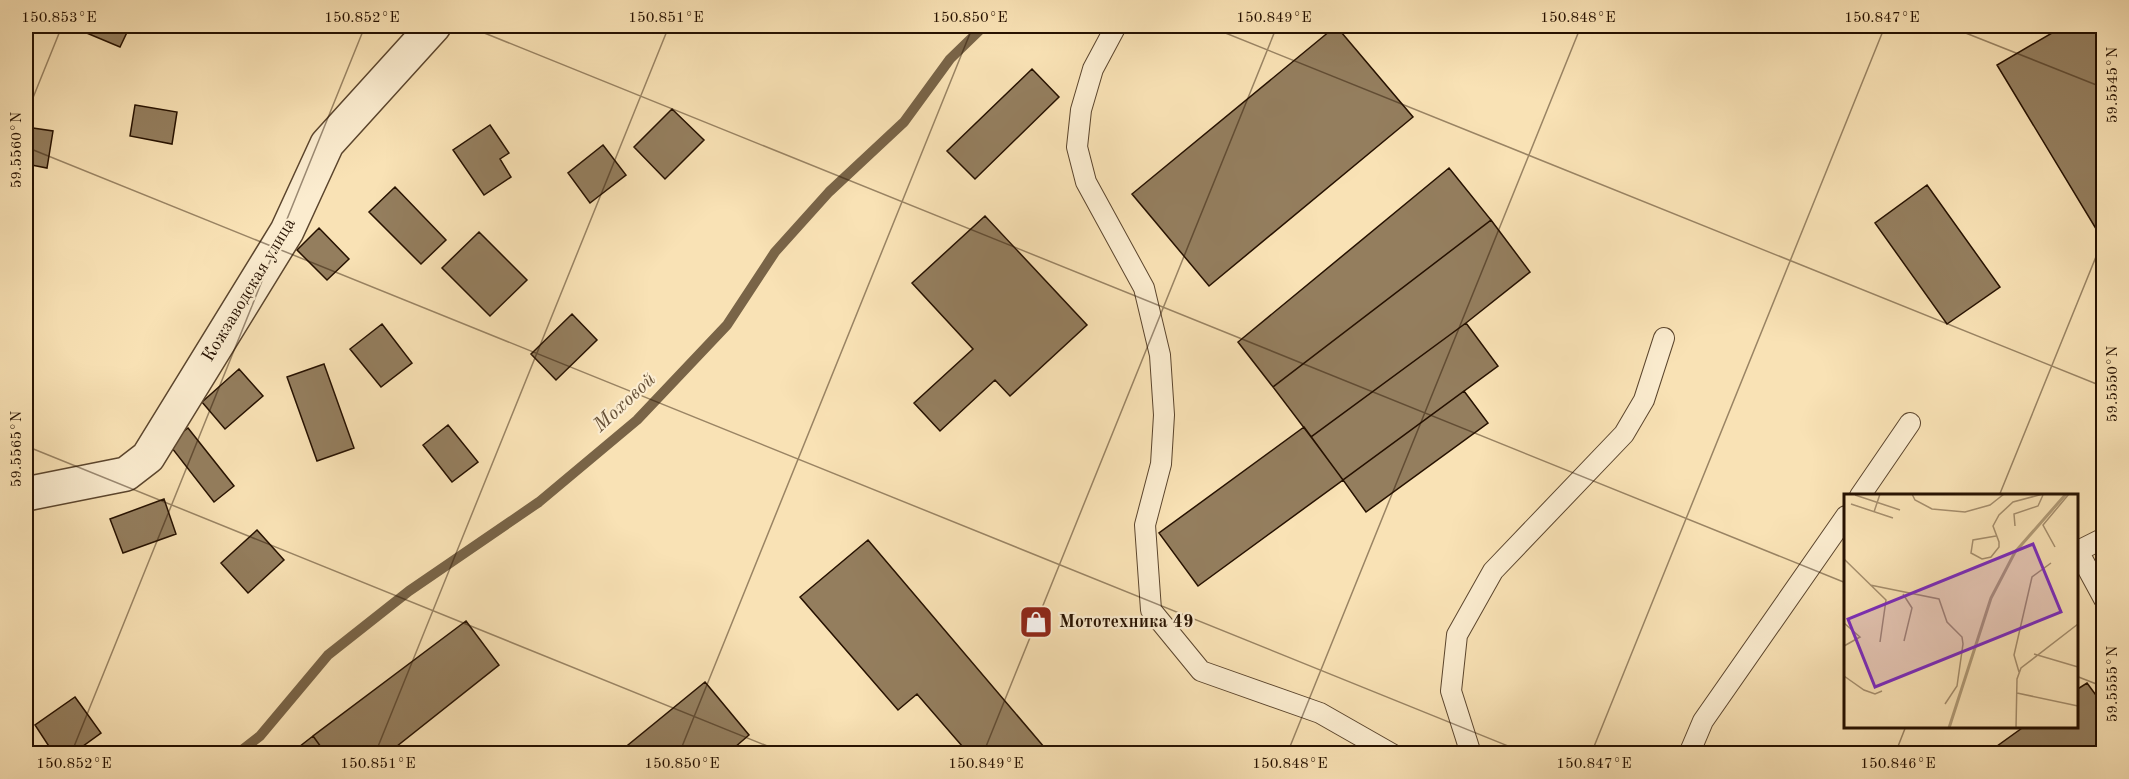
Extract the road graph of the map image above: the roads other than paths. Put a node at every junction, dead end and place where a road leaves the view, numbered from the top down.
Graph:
1 (434, 26) edge
2 (1116, 26) edge
3 (1664, 338) dead end
4 (1910, 423) dead end
5 (26, 494) edge
6 (1861, 494) edge
7 (1844, 517) edge
8 (2103, 538) edge
9 (2103, 599) edge
10 (1392, 753) edge
11 (1471, 753) edge
12 (1689, 753) edge

1 - 5 street, Кожзаводская улица
2 - 10 lane
3 - 11 lane
4 - 6 lane
7 - 12 lane
8 - 9 lane

